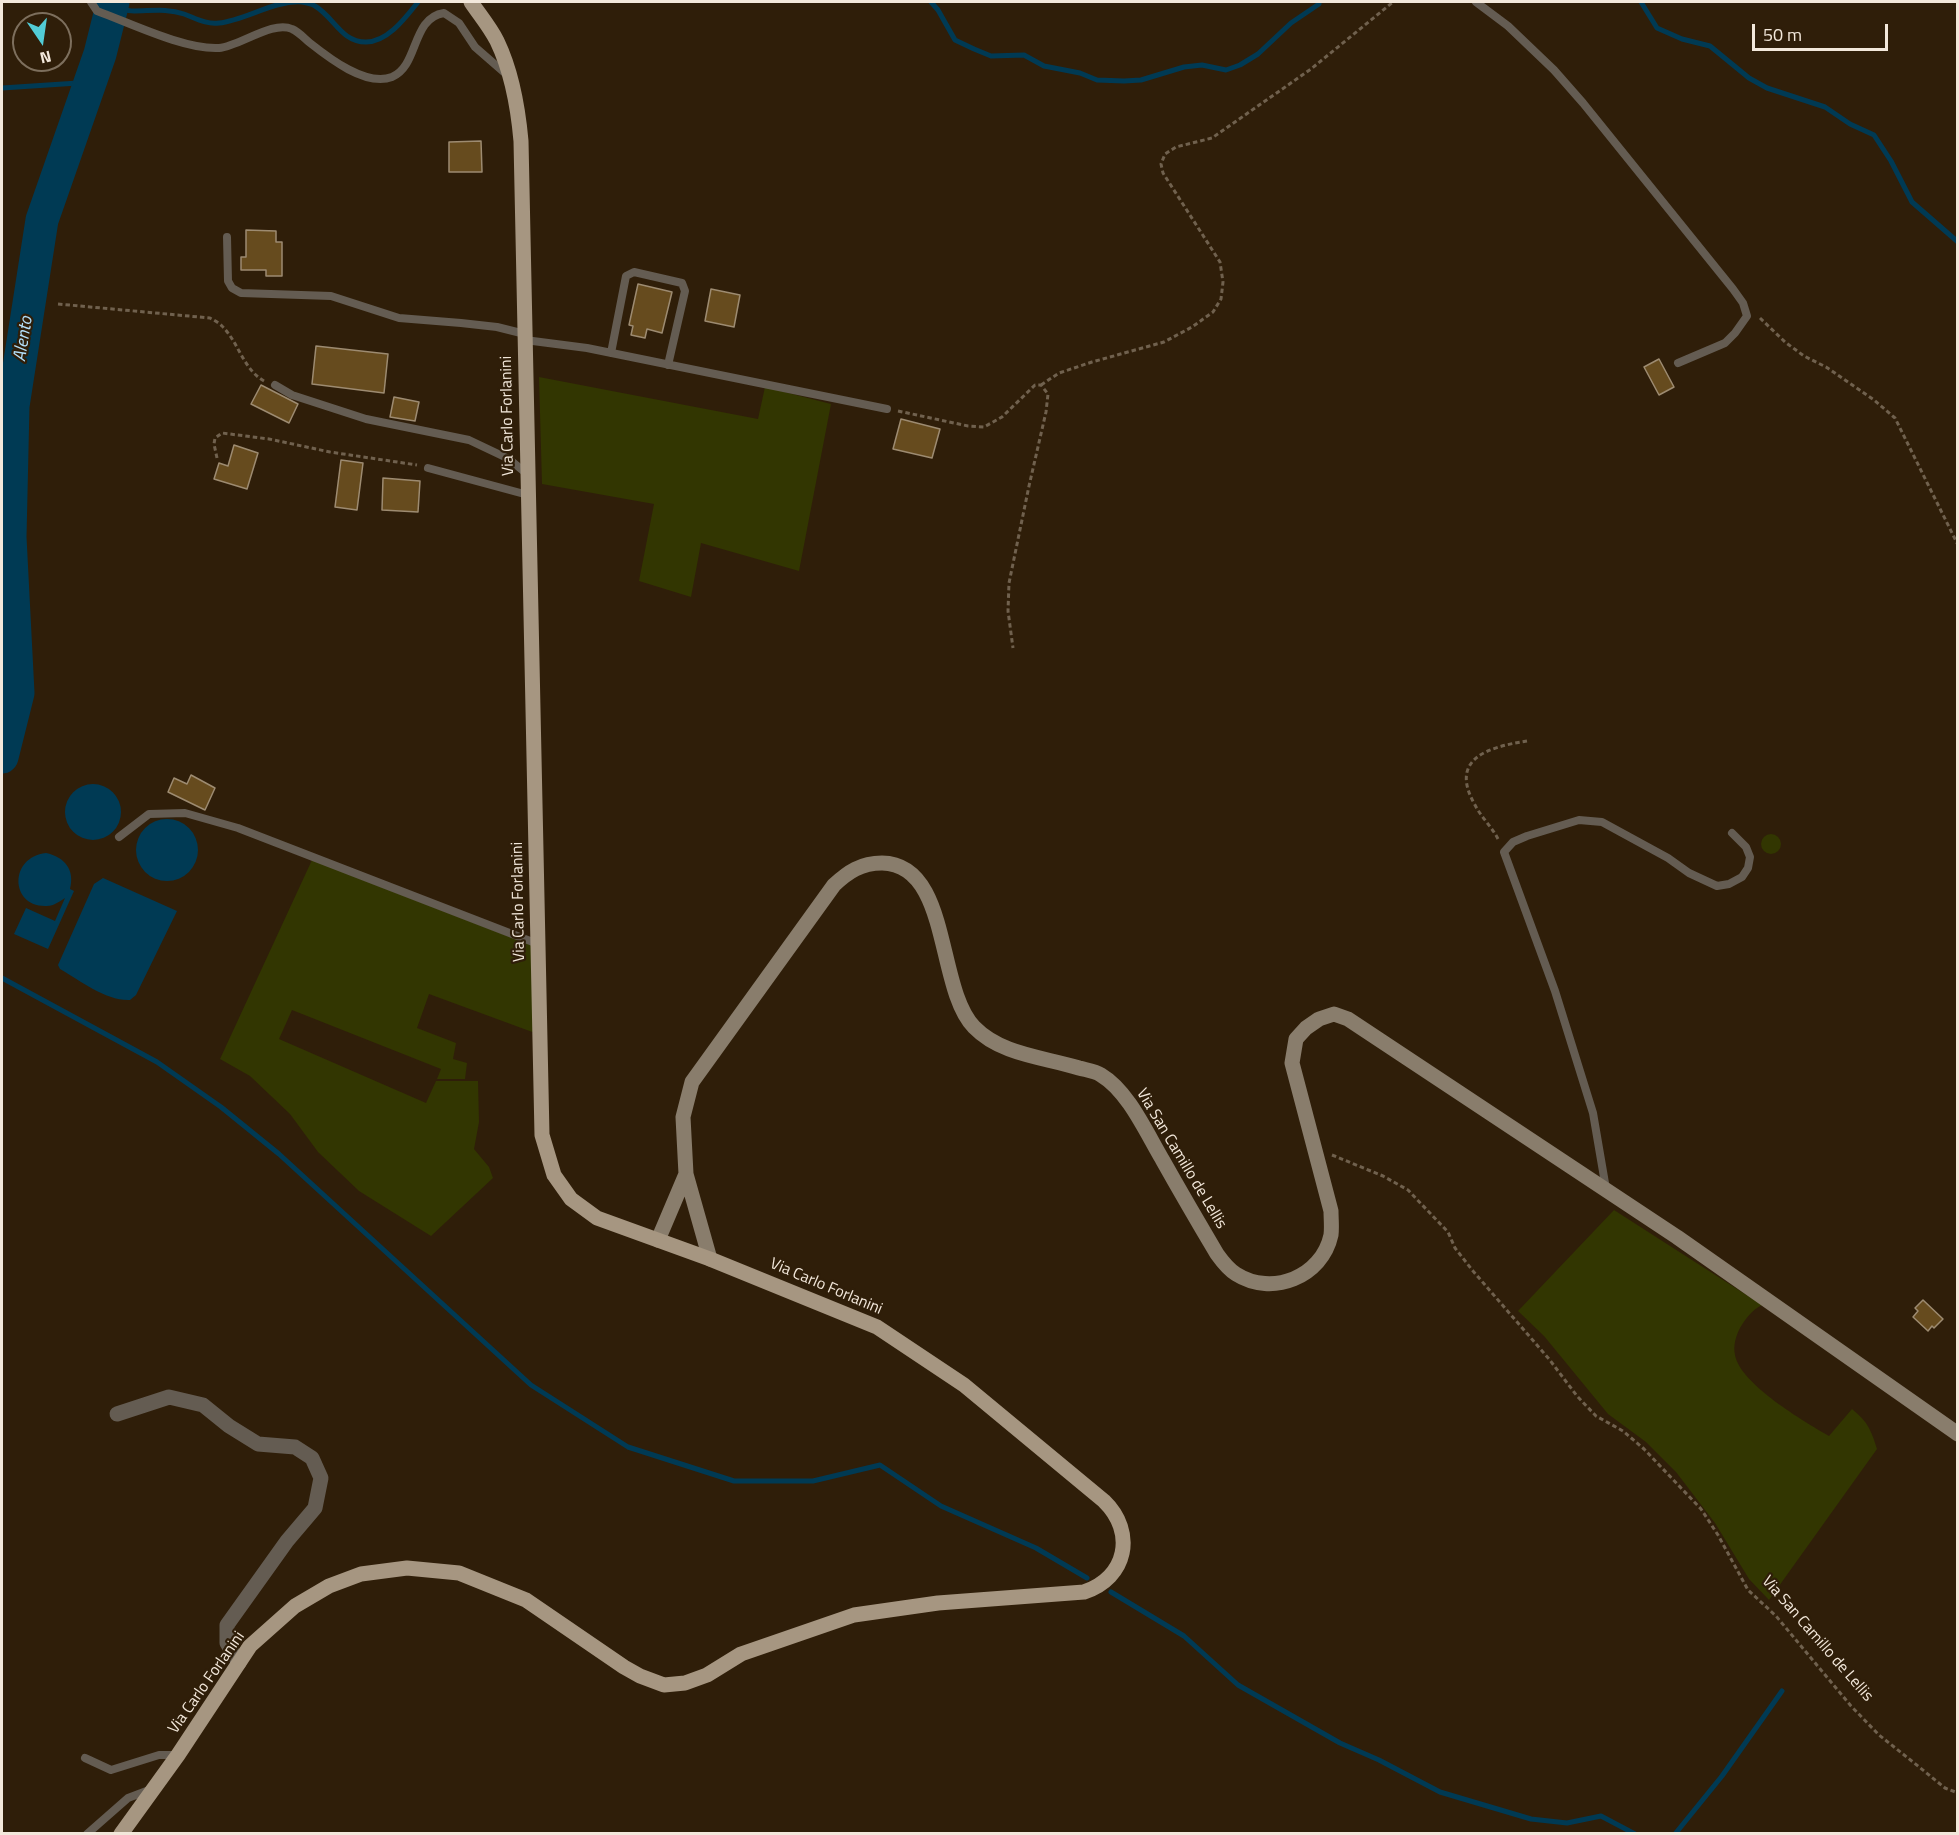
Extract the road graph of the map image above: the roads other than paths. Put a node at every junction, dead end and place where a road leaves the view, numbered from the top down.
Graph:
1 (91, 2) edge
2 (471, 2) edge
3 (1476, 2) edge
4 (509, 76) junction
5 (227, 237) dead end
6 (525, 337) junction
7 (611, 352) junction
8 (1678, 363) dead end
9 (668, 364) junction
10 (275, 385) road end
11 (887, 409) road end
12 (428, 468) road end
13 (528, 475) junction
14 (528, 495) junction
15 (1732, 832) dead end
16 (119, 837) dead end
17 (538, 944) junction
18 (686, 1174) junction
19 (1606, 1191) junction
20 (658, 1240) junction
21 (710, 1259) junction
22 (117, 1414) dead end
23 (1958, 1434) edge
24 (239, 1663) junction
25 (178, 1755) junction
26 (85, 1758) dead end
27 (156, 1787) junction
28 (87, 1833) edge
29 (121, 1833) edge

1 - 4 lane
2 - 4 main road, Via Carlo Forlanini
3 - 8 lane
4 - 6 main road, Via Carlo Forlanini
5 - 6 lane
6 - 7 lane
6 - 13 main road, Via Carlo Forlanini
7 - 9 lane
7 - 9 lane
9 - 11 lane
10 - 13 lane
12 - 14 lane
13 - 14 main road, Via Carlo Forlanini
14 - 17 main road, Via Carlo Forlanini
15 - 19 lane
16 - 17 lane
17 - 20 main road, Via Carlo Forlanini
18 - 19 main road, Via San Camillo de Lellis
18 - 20 main road, Via San Camillo de Lellis
18 - 21 main road, Via San Camillo de Lellis
19 - 23 main road, Via San Camillo de Lellis
20 - 21 main road, Via Carlo Forlanini
21 - 24 main road, Via Carlo Forlanini
22 - 24 street
24 - 25 main road, Via Carlo Forlanini
25 - 26 lane
25 - 27 main road, Via Carlo Forlanini
27 - 28 lane
27 - 29 main road, Via Carlo Forlanini

